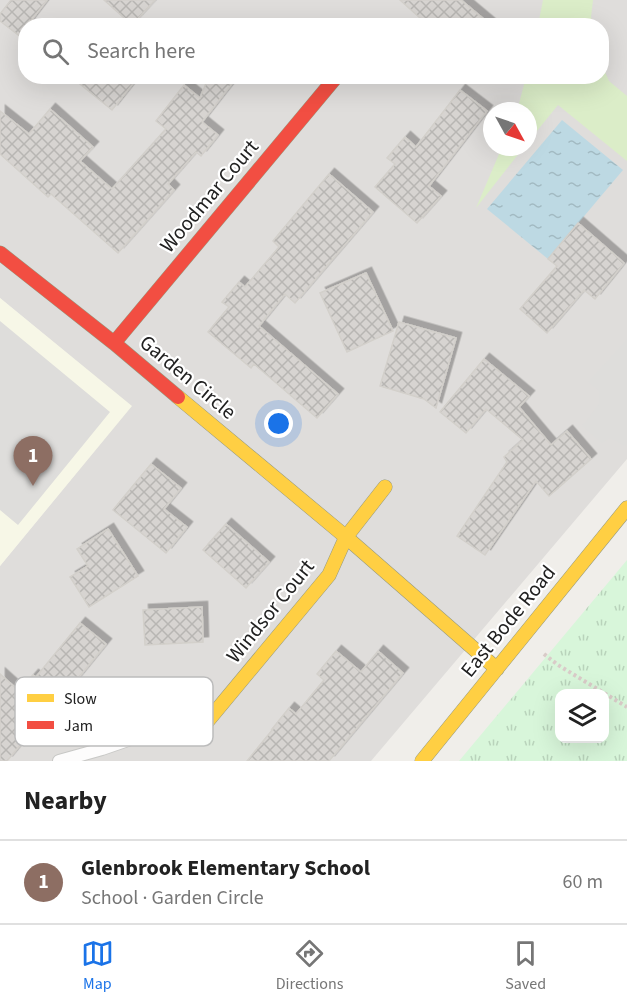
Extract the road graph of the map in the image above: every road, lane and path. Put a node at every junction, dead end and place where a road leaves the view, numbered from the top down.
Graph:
1 (330, 84) edge
2 (0, 253) edge
3 (114, 343) junction
4 (385, 487) dead end
5 (627, 508) edge
6 (346, 537) junction
7 (524, 637) junction
8 (497, 669) junction
9 (627, 707) edge
10 (213, 715) edge
11 (111, 746) edge
12 (59, 761) edge
13 (422, 761) edge

1 - 3 street, Woodmar Court
2 - 3 street, Garden Circle
3 - 6 street, Garden Circle
4 - 6 street
5 - 7 street, East Bode Road
6 - 8 street, Garden Circle
6 - 10 street, Windsor Court
7 - 8 street, East Bode Road
7 - 9 path
8 - 13 street, East Bode Road
11 - 12 lane

